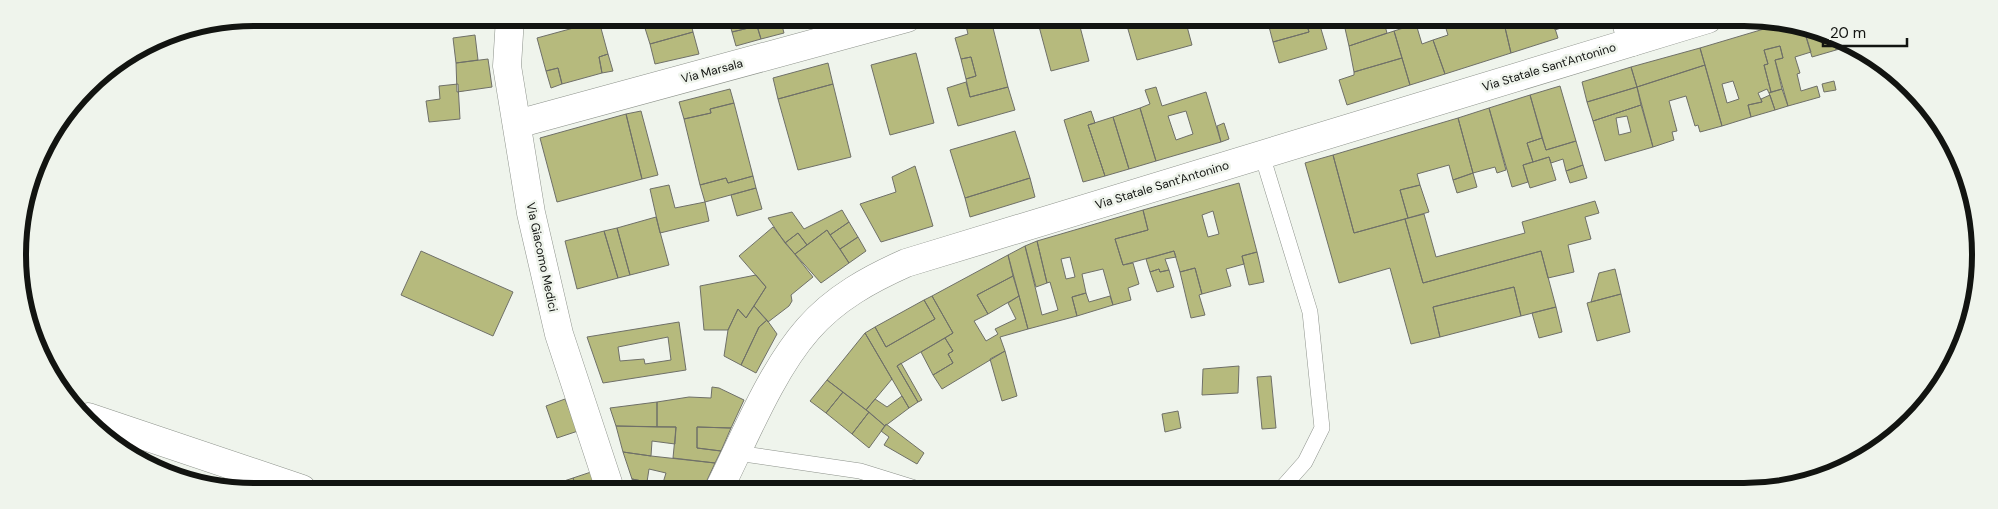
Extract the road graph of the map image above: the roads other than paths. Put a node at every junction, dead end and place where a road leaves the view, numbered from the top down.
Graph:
1 (510, 26) edge
2 (878, 26) edge
3 (1664, 26) edge
4 (1628, 31) edge
5 (517, 124) junction
6 (1262, 155) junction
7 (98, 420) edge
8 (737, 453) junction
9 (284, 483) edge
10 (608, 483) edge
11 (723, 483) edge
12 (897, 483) edge
13 (1287, 483) edge

1 - 5 street, Via Giacomo Medici
2 - 5 street, Via Marsala
3 - 4 street, Via Statale Sant'Antonino
4 - 6 street, Via Statale Sant'Antonino
5 - 10 street, Via Giacomo Medici
6 - 8 street, Via Statale Sant'Antonino
6 - 13 lane
7 - 9 street
8 - 11 street, Via Statale Sant'Antonino
8 - 12 lane

